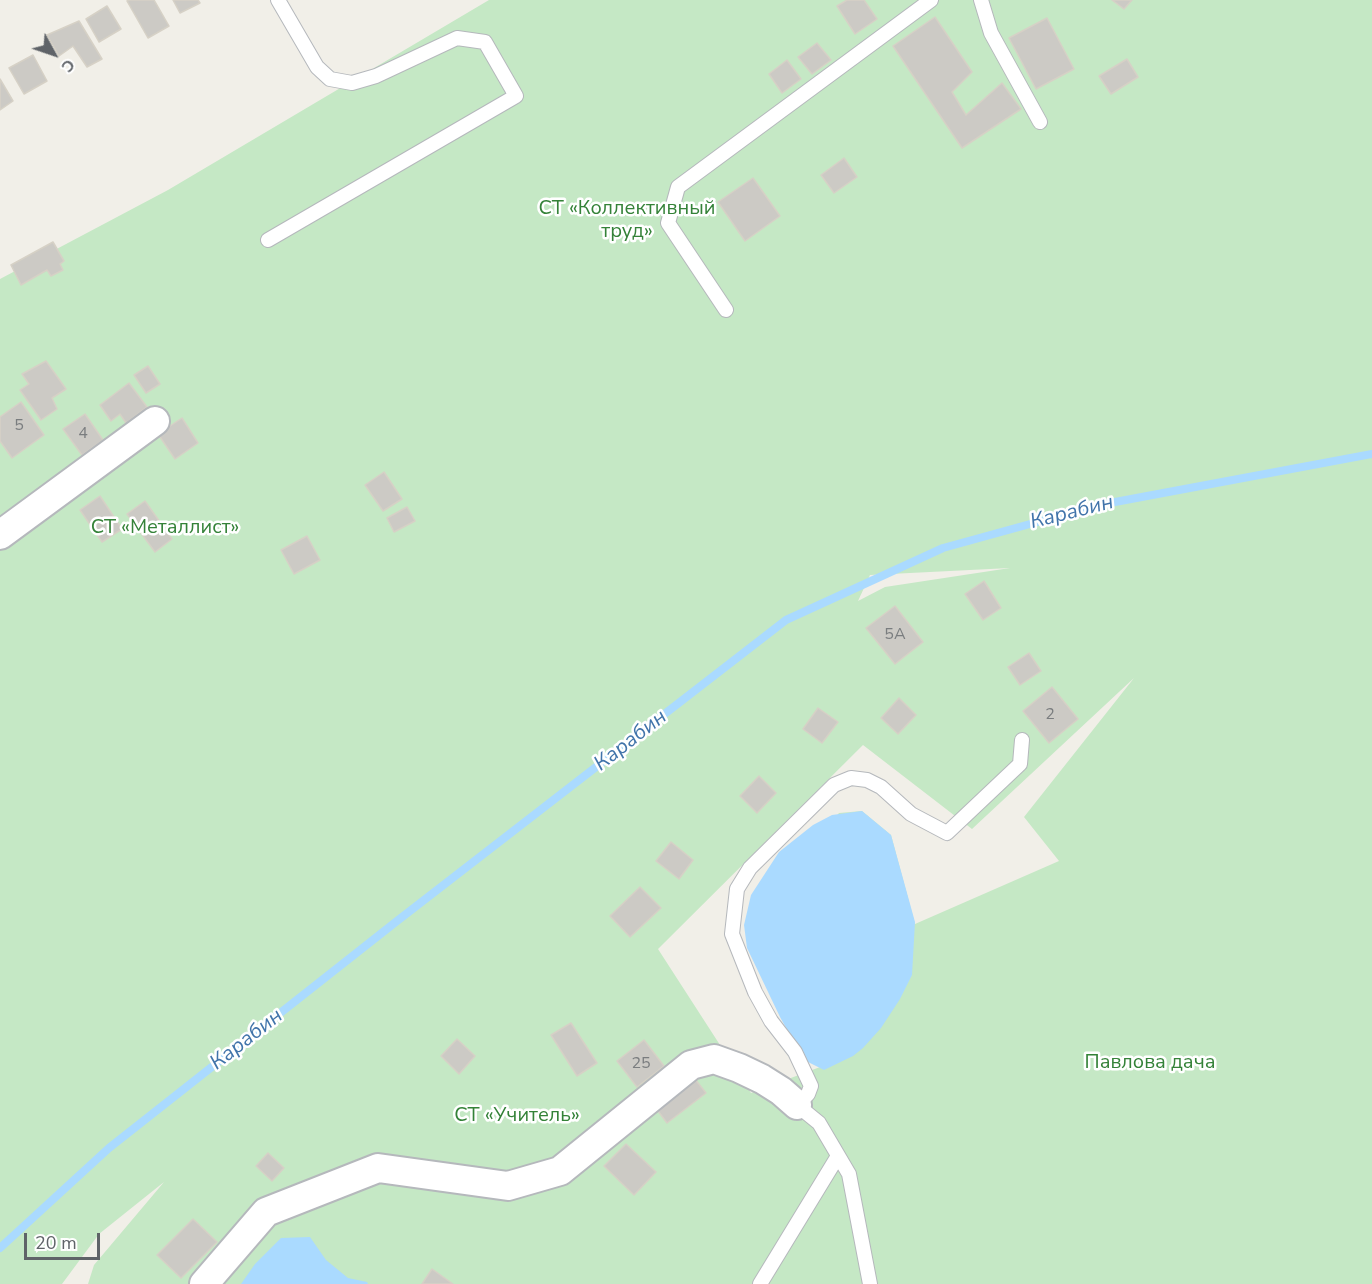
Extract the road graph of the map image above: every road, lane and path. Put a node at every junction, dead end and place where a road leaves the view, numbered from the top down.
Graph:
1 (278, 0) edge
2 (931, 0) edge
3 (981, 0) edge
4 (1040, 122) dead end
5 (268, 240) dead end
6 (726, 310) dead end
7 (155, 422) dead end
8 (0, 535) edge
9 (1022, 740) dead end
10 (797, 1106) junction
11 (838, 1156) junction
12 (204, 1284) edge
13 (760, 1284) edge
14 (870, 1284) edge

1 - 5 lane
2 - 6 lane
3 - 4 lane
7 - 8 street
9 - 10 lane
10 - 11 lane
10 - 12 street
11 - 13 lane
11 - 14 lane

